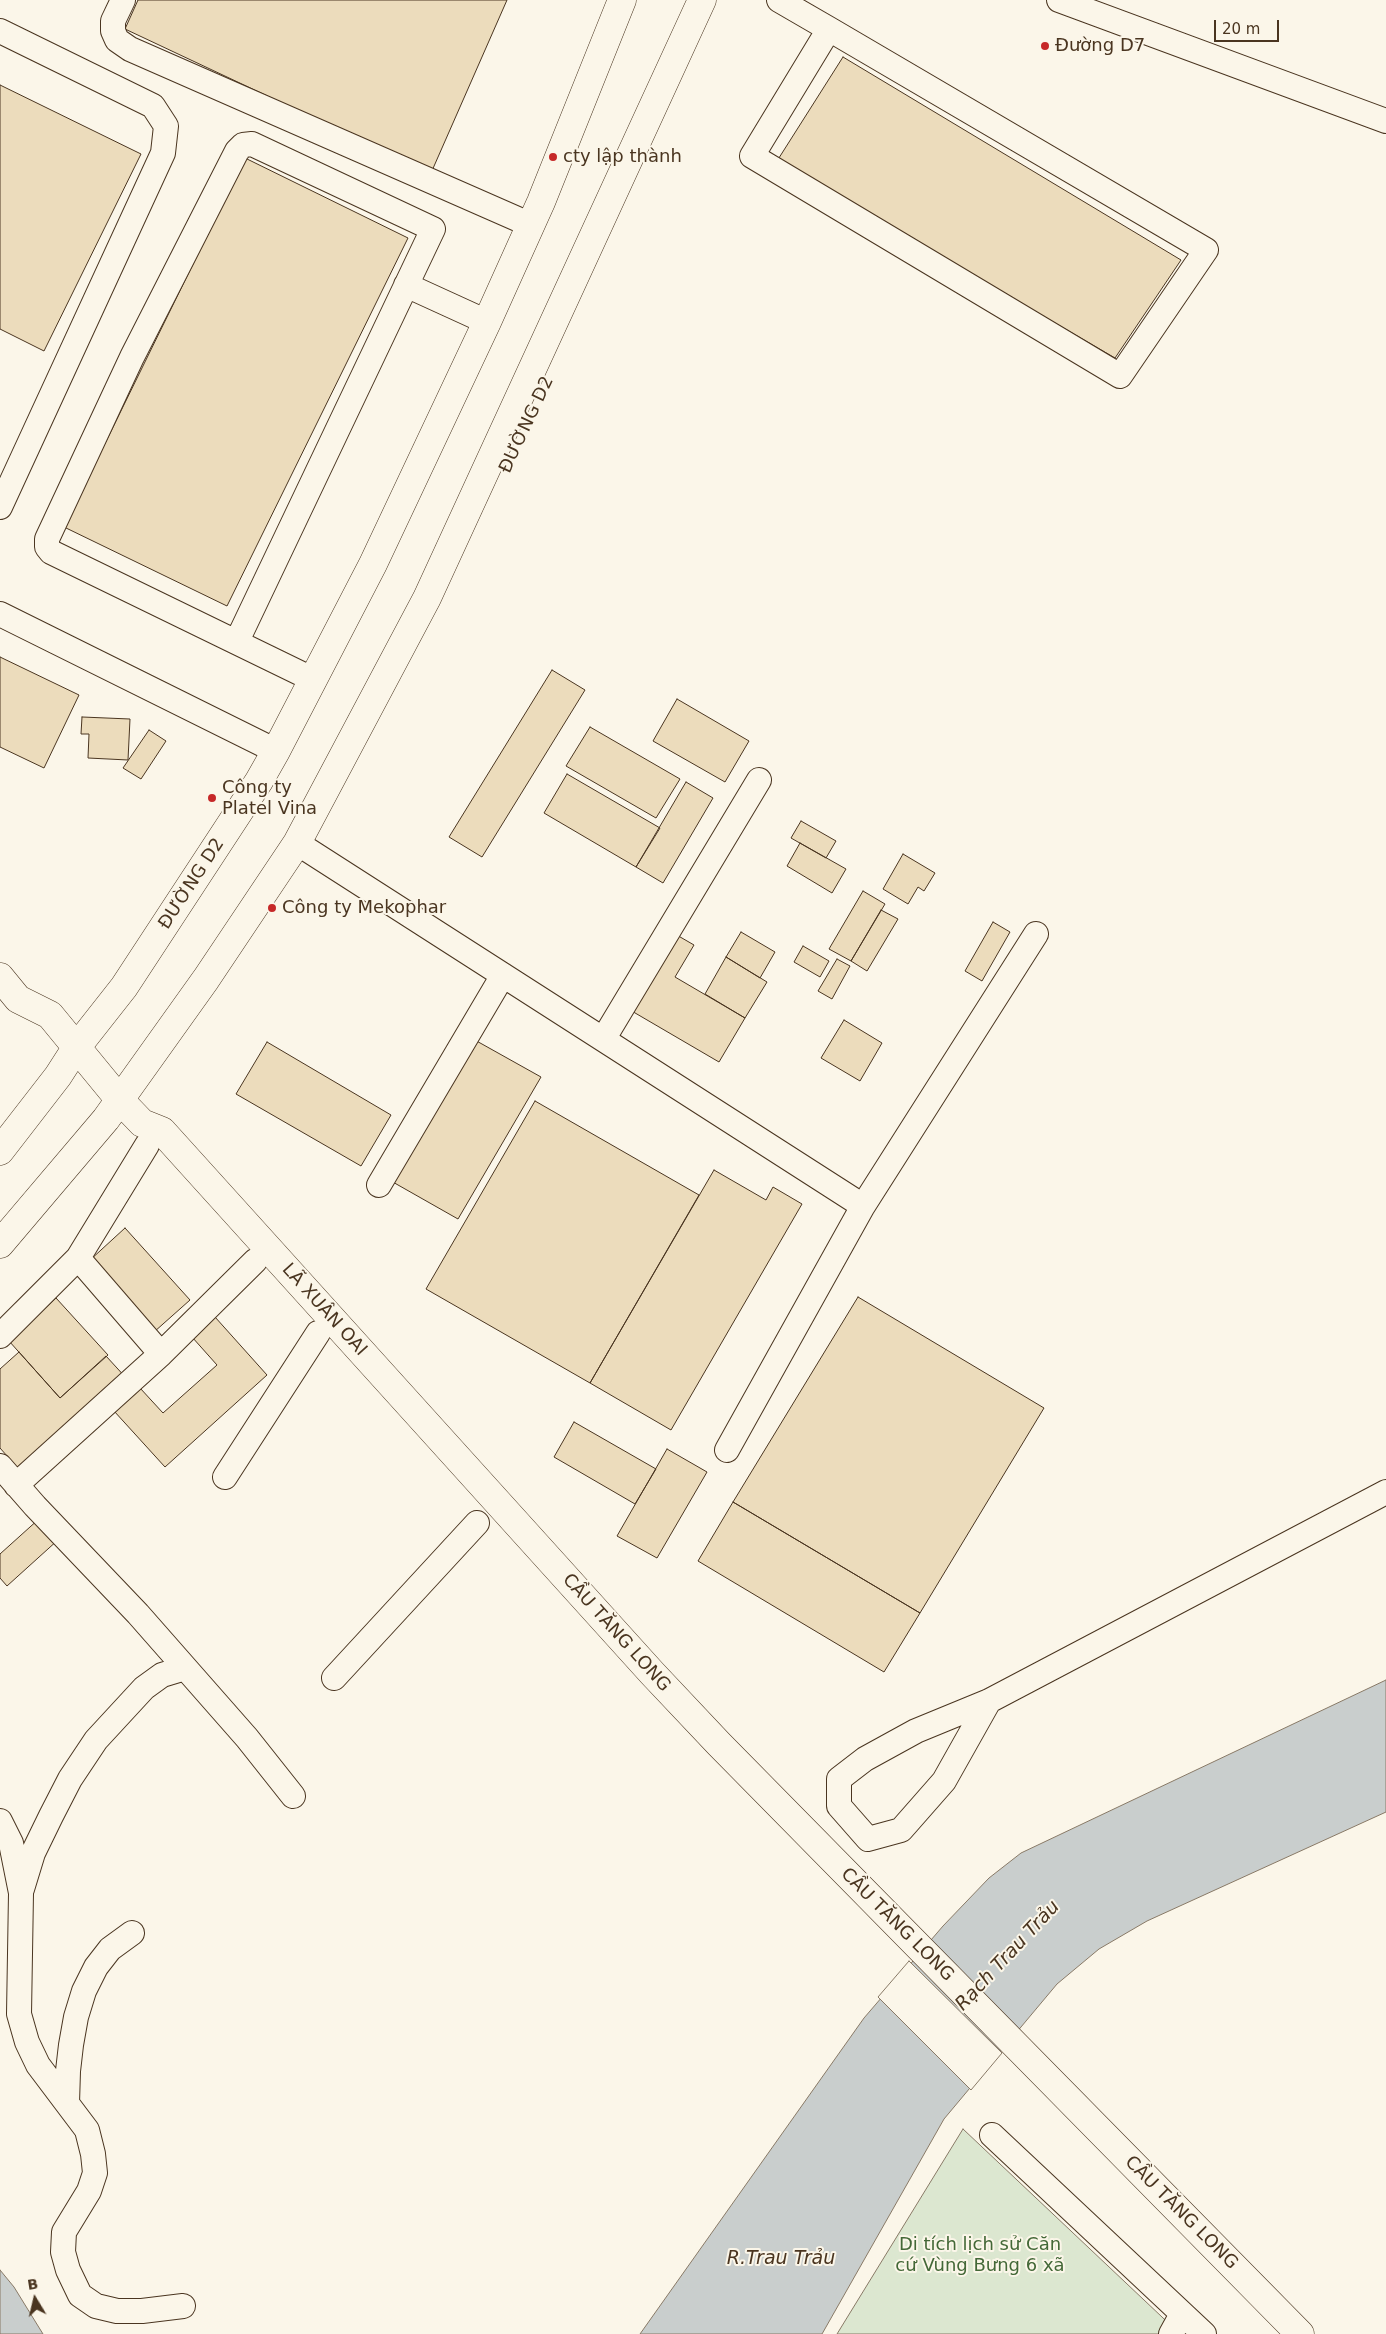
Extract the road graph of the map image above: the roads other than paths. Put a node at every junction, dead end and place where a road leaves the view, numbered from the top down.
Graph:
1 (123, 0) edge
2 (611, 0) edge
3 (622, 0) edge
4 (779, 0) edge
5 (1059, 0) edge
6 (697, 12) edge
7 (829, 29) junction
8 (0, 30) edge
9 (1386, 121) edge
10 (536, 214) junction
11 (406, 285) junction
12 (482, 332) junction
13 (0, 507) edge
14 (0, 614) edge
15 (237, 641) junction
16 (312, 679) junction
17 (276, 751) junction
18 (759, 780) dead end
19 (297, 843) junction
20 (1036, 934) dead end
21 (503, 975) junction
22 (0, 977) edge
23 (604, 1038) junction
24 (76, 1048) junction
25 (119, 1099) junction
26 (40, 1100) junction
27 (0, 1129) edge
28 (87, 1142) junction
29 (148, 1145) dead end
30 (0, 1151) edge
31 (379, 1185) dead end
32 (864, 1206) junction
33 (0, 1244) edge
34 (78, 1258) junction
35 (256, 1262) dead end
36 (0, 1264) edge
37 (318, 1333) dead end
38 (0, 1336) edge
39 (161, 1354) junction
40 (727, 1450) dead end
41 (0, 1466) edge
42 (224, 1477) dead end
43 (16, 1485) junction
44 (1386, 1492) edge
45 (477, 1522) dead end
46 (523, 1529) joint
47 (185, 1668) junction
48 (334, 1678) dead end
49 (989, 1702) junction
50 (293, 1796) dead end
51 (0, 1821) edge
52 (21, 1893) junction
53 (132, 1933) dead end
54 (67, 2104) junction
55 (992, 2135) dead end
56 (183, 2306) dead end
57 (1176, 2324) edge
58 (1204, 2334) edge
59 (1300, 2334) edge

1 - 10 street
2 - 10 main road
3 - 10 main road, ĐƯỜNG D2
4 - 7 street
5 - 9 street
6 - 19 main road, ĐƯỜNG D2
7 - 7 street
8 - 13 street
10 - 12 main road, ĐƯỜNG D2
11 - 12 street
11 - 15 street
11 - 15 street
12 - 16 main road, ĐƯỜNG D2
14 - 17 street
15 - 16 street
16 - 17 main road, ĐƯỜNG D2
17 - 24 main road, ĐƯỜNG D2
18 - 23 street
19 - 21 street
19 - 25 main road, ĐƯỜNG D2
20 - 32 street
21 - 23 street
21 - 31 street
22 - 24 main road, LÃ XUÂN OAI
23 - 32 street
24 - 25 main road, LÃ XUÂN OAI
24 - 26 main road, ĐƯỜNG D2
25 - 28 main road, ĐƯỜNG D2
25 - 46 main road, LÃ XUÂN OAI
26 - 27 main road, ĐƯỜNG D2
26 - 30 main road, ĐƯỜNG D2
28 - 33 main road, ĐƯỜNG D2
28 - 36 main road, ĐƯỜNG D2
29 - 34 street
32 - 40 street
34 - 38 street
34 - 39 street
35 - 39 street
37 - 42 street
39 - 43 street
41 - 43 street
43 - 47 street
44 - 49 street
45 - 48 street
46 - 59 main road, CẦU TĂNG LONG
47 - 50 street
47 - 52 street
49 - 49 street
51 - 52 street
52 - 54 street
53 - 54 street
54 - 56 street
55 - 57 street
57 - 58 street

